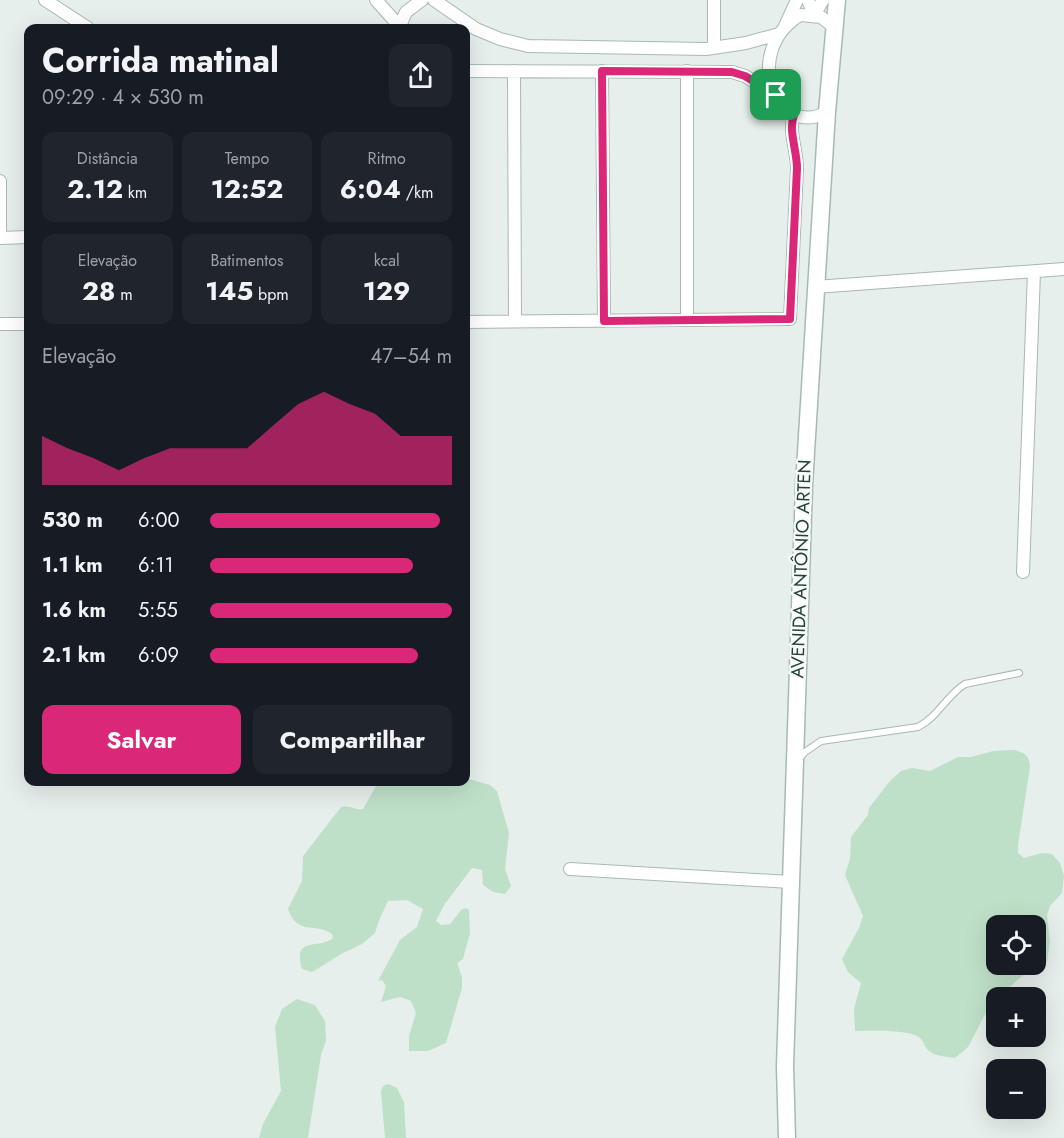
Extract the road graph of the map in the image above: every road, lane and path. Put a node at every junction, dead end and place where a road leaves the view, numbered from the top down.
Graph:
1 (45, 0) edge
2 (376, 0) edge
3 (422, 0) edge
4 (434, 0) edge
5 (714, 0) edge
6 (797, 0) edge
7 (808, 0) edge
8 (822, 0) edge
9 (837, 0) edge
10 (814, 15) junction
11 (458, 22) edge
12 (80, 24) edge
13 (397, 24) edge
14 (402, 24) edge
15 (470, 27) edge
16 (834, 27) junction
17 (782, 30) junction
18 (714, 48) junction
19 (470, 71) edge
20 (514, 71) junction
21 (602, 71) junction
22 (687, 71) junction
23 (776, 95) junction
24 (826, 112) junction
25 (794, 115) junction
26 (0, 181) edge
27 (24, 237) edge
28 (0, 238) edge
29 (1064, 269) edge
30 (1034, 272) junction
31 (815, 287) junction
32 (687, 320) junction
33 (515, 321) junction
34 (604, 321) junction
35 (470, 322) edge
36 (0, 324) edge
37 (24, 324) edge
38 (1023, 572) dead end
39 (1019, 673) dead end
40 (794, 767) junction
41 (570, 869) dead end
42 (790, 882) junction
43 (787, 1138) edge

1 - 12 street
2 - 13 street
3 - 14 street
4 - 11 street
5 - 18 street
6 - 17 street
7 - 10 street
8 - 10 street
9 - 16 street, AVENIDA ANTÔNIO ARTEN
10 - 16 street
10 - 17 street
15 - 18 street
16 - 24 street, AVENIDA ANTÔNIO ARTEN
17 - 18 street
17 - 23 street
19 - 20 street
20 - 21 street
20 - 33 street
21 - 22 street
21 - 34 street
22 - 23 street
22 - 32 street
23 - 25 street
24 - 25 street
24 - 31 street, AVENIDA ANTÔNIO ARTEN
25 - 32 street
26 - 28 street
27 - 28 street
29 - 30 street
30 - 31 street
30 - 38 street
31 - 40 street, AVENIDA ANTÔNIO ARTEN
32 - 34 street
33 - 34 street
33 - 35 street
36 - 37 street
39 - 40 lane
40 - 42 street, AVENIDA ANTÔNIO ARTEN
41 - 42 street
42 - 43 street, AVENIDA ANTÔNIO ARTEN

